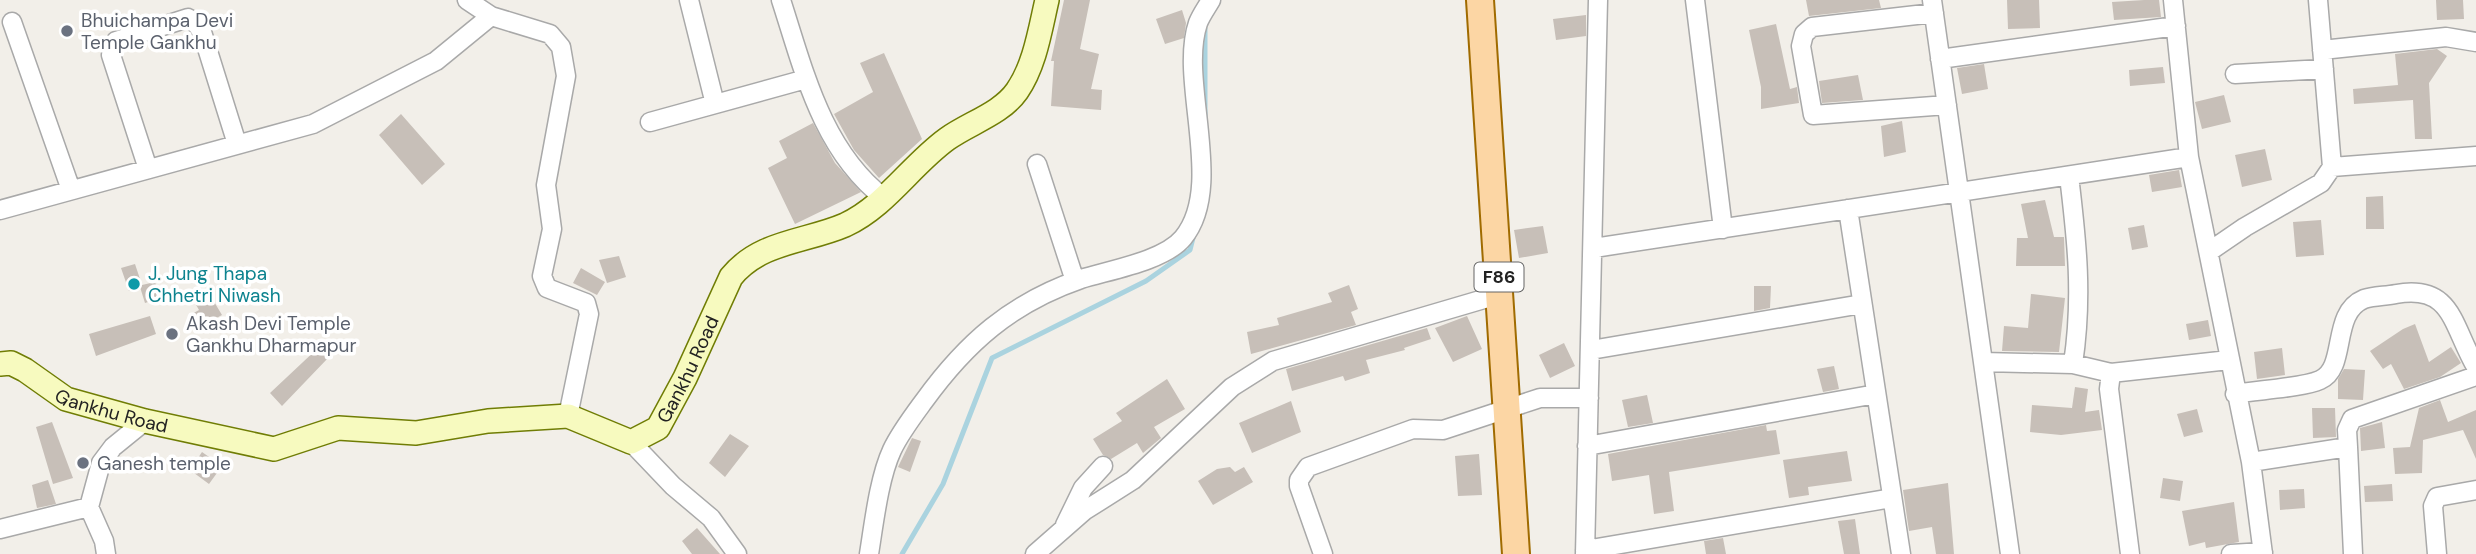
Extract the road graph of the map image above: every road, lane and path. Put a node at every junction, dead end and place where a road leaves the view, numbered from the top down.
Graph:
1 (467, 0) edge
2 (690, 0) edge
3 (781, 0) edge
4 (1047, 0) edge
5 (1211, 0) edge
6 (1480, 0) edge
7 (1598, 0) edge
8 (1695, 0) edge
9 (2173, 0) edge
10 (2318, 0) edge
11 (1933, 6) edge
12 (491, 16) junction
13 (12, 22) dead end
14 (2176, 26) junction
15 (2476, 42) edge
16 (2322, 50) junction
17 (1940, 59) junction
18 (2323, 69) junction
19 (2235, 74) dead end
20 (806, 79) junction
21 (715, 104) junction
22 (1947, 104) junction
23 (650, 122) dead end
24 (237, 144) junction
25 (2476, 156) edge
26 (2189, 157) junction
27 (1037, 164) dead end
28 (2332, 167) junction
29 (148, 169) junction
30 (2069, 176) junction
31 (71, 190) junction
32 (1959, 192) junction
33 (884, 198) junction
34 (1848, 209) junction
35 (0, 210) edge
36 (1723, 229) junction
37 (1594, 248) junction
38 (2210, 251) junction
39 (1075, 281) junction
40 (1501, 294) junction
41 (1862, 304) junction
42 (1591, 350) junction
43 (2229, 360) junction
44 (1983, 362) junction
45 (0, 364) edge
46 (2073, 364) junction
47 (2476, 367) edge
48 (2111, 373) junction
49 (2476, 376) edge
50 (1876, 394) junction
51 (2235, 394) junction
52 (1588, 398) junction
53 (1507, 407) junction
54 (568, 416) junction
55 (145, 421) junction
56 (631, 442) junction
57 (1587, 446) junction
58 (2348, 447) junction
59 (2251, 462) junction
60 (1103, 466) dead end
61 (2476, 490) edge
62 (1892, 499) junction
63 (89, 507) junction
64 (1064, 528) junction
65 (0, 529) edge
66 (1585, 552) edge
67 (2263, 553) edge
68 (106, 554) edge
69 (737, 554) edge
70 (869, 554) edge
71 (1035, 554) edge
72 (1323, 554) edge
73 (1516, 554) edge
74 (1901, 554) edge
75 (2010, 554) edge
76 (2130, 554) edge
77 (2231, 554) edge
78 (2353, 554) edge
79 (2437, 554) edge

1 - 12 street
2 - 21 street
3 - 20 street
4 - 33 main road, Gankhu Road
5 - 39 street
6 - 40 main road, F86
7 - 37 street
8 - 36 street
9 - 14 street
10 - 16 street
11 - 17 street
11 - 22 street
12 - 24 street
12 - 54 street
13 - 31 street
14 - 17 street
14 - 26 street
15 - 16 street
16 - 18 street
17 - 22 street
18 - 19 street
18 - 28 street
20 - 21 street
20 - 33 street
21 - 23 street
22 - 32 street
24 - 29 street
24 - 29 street
25 - 28 street
26 - 30 street
26 - 38 street
27 - 39 street
28 - 38 street
29 - 31 street
30 - 32 street
30 - 46 street
31 - 35 street
32 - 34 street
32 - 44 street
33 - 56 main road, Gankhu Road
34 - 36 street
34 - 41 street
36 - 37 street
37 - 42 street
38 - 43 street
39 - 70 street
40 - 53 main road, F86
40 - 64 street
41 - 42 street
41 - 50 street
42 - 52 street
43 - 48 street
43 - 51 street
44 - 46 street
44 - 75 street
45 - 55 main road, Gankhu Road
46 - 48 street
47 - 51 street
48 - 76 street
49 - 58 street
50 - 57 street
50 - 62 street
51 - 59 street
52 - 53 street
52 - 57 street
53 - 72 street
53 - 73 main road, F86
54 - 55 main road, Gankhu Road
54 - 56 main road, Gankhu Road
55 - 63 street
56 - 69 street
57 - 66 street
58 - 59 street
58 - 78 street
59 - 67 street
60 - 64 street
61 - 79 street
62 - 66 street
62 - 74 street
63 - 65 street
63 - 68 street
64 - 71 street
67 - 77 street

